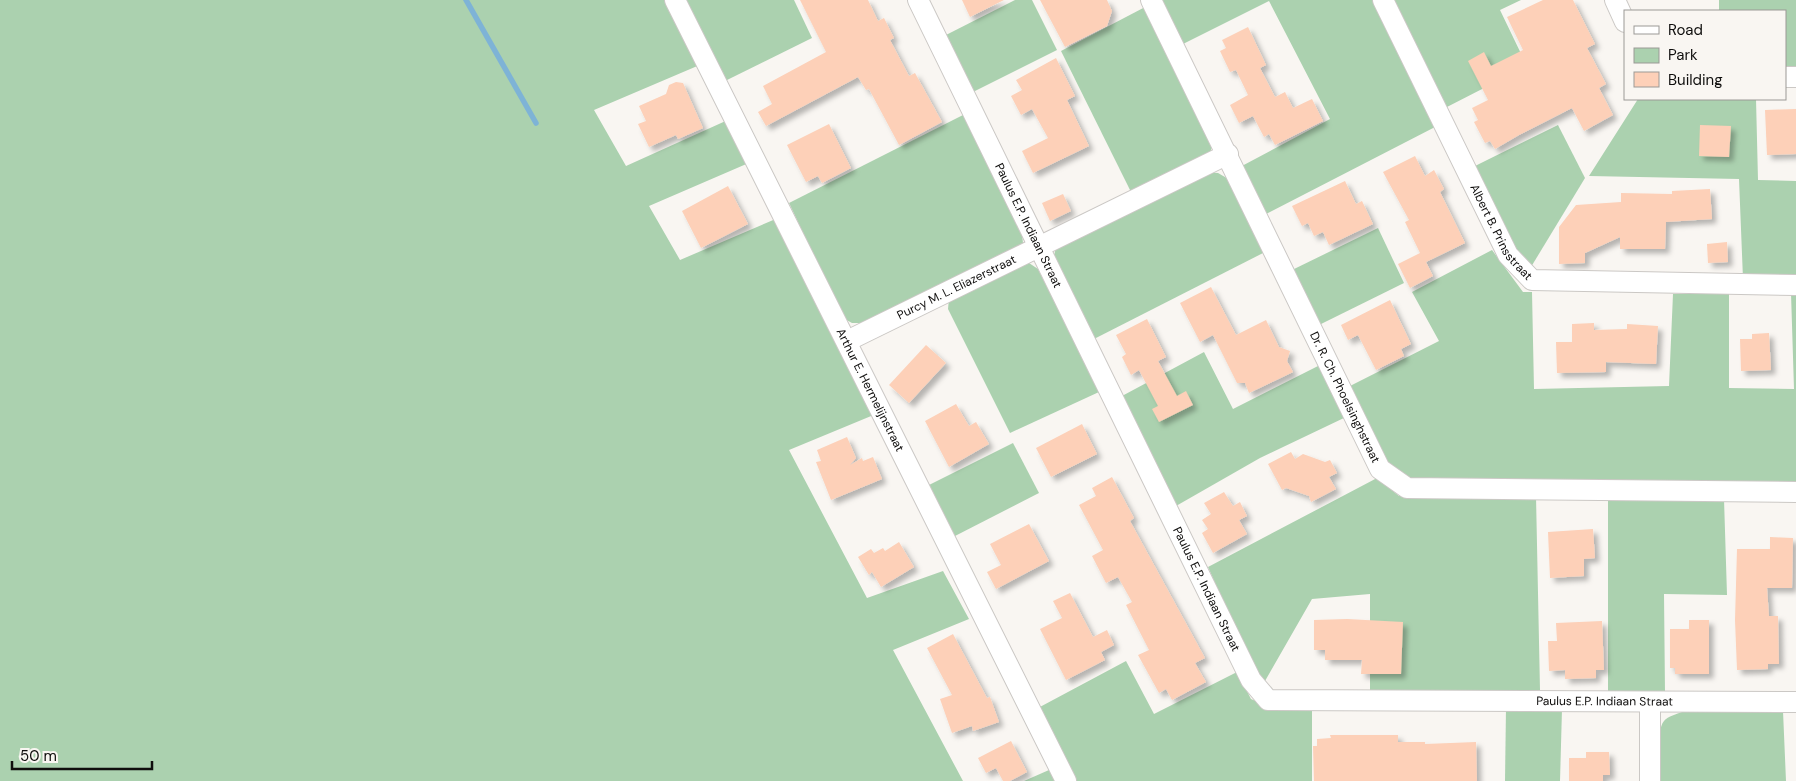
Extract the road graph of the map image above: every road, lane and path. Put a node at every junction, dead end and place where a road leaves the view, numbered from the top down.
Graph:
1 (675, 0) edge
2 (918, 0) edge
3 (1151, 0) edge
4 (1383, 0) edge
5 (1615, 0) edge
6 (1624, 20) edge
7 (1228, 154) junction
8 (1040, 247) junction
9 (1796, 286) edge
10 (847, 341) junction
11 (1796, 492) edge
12 (1796, 702) edge
13 (1650, 703) junction
14 (1066, 781) edge
15 (1650, 781) edge

1 - 10 street, Arthur E. Hermelijnstraat
2 - 8 street, Paulus E.P. Indiaan Straat
3 - 7 street, Dr. R. Ch. Phoelsinghstraat
4 - 9 street, Albert B. Prinsstraat
5 - 6 street
7 - 8 street, Purcy M. L. Eliazerstraat
7 - 11 street, Dr. R. Ch. Phoelsinghstraat
8 - 10 street, Purcy M. L. Eliazerstraat
8 - 13 street, Paulus E.P. Indiaan Straat
10 - 14 street, Arthur E. Hermelijnstraat
12 - 13 street, Paulus E.P. Indiaan Straat
13 - 15 street

